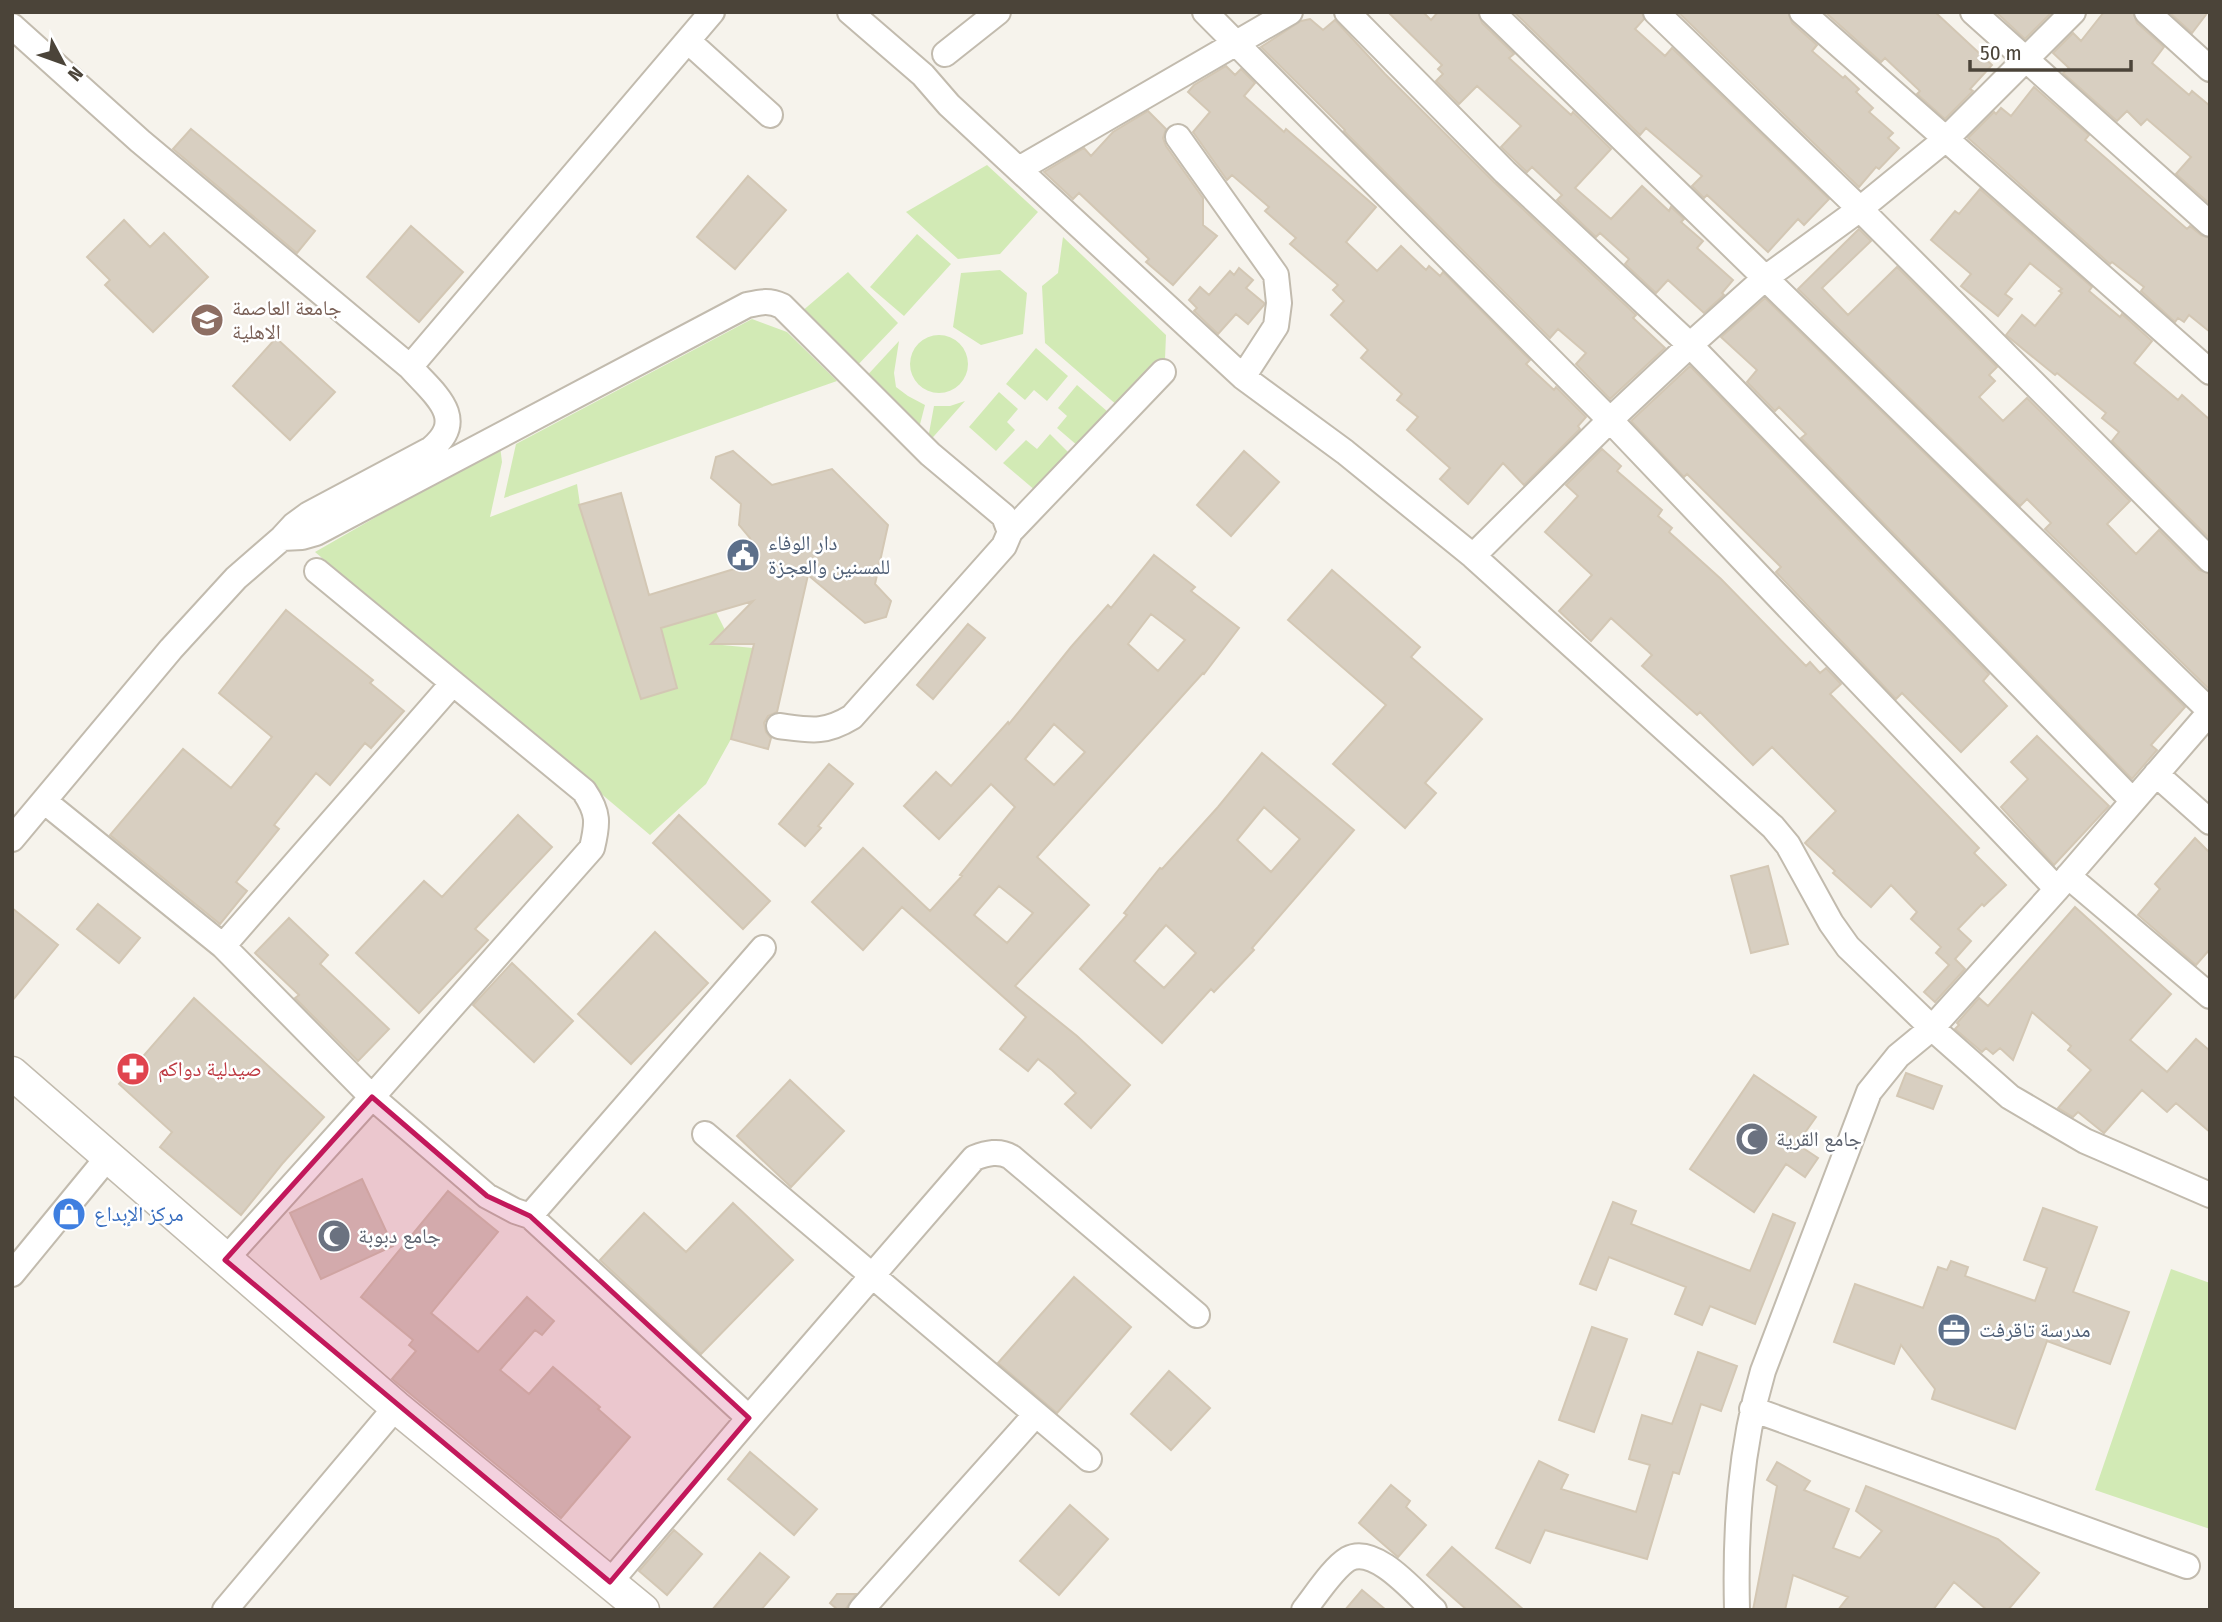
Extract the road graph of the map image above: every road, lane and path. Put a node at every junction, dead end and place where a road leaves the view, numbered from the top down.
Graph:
1 (712, 12) edge
2 (850, 12) edge
3 (998, 12) edge
4 (1205, 12) edge
5 (1290, 12) edge
6 (1347, 12) edge
7 (1492, 12) edge
8 (1656, 12) edge
9 (1802, 12) edge
10 (1973, 12) edge
11 (2073, 12) edge
12 (2147, 12) edge
13 (12, 26) edge
14 (688, 41) junction
15 (1235, 43) junction
16 (945, 54) dead end
17 (2027, 60) junction
18 (2210, 69) edge
19 (770, 115) dead end
20 (1178, 137) dead end
21 (1947, 138) junction
22 (1019, 169) junction
23 (1860, 209) junction
24 (2210, 224) edge
25 (1764, 279) junction
26 (1690, 345) junction
27 (410, 367) junction
28 (1163, 372) dead end
29 (2210, 372) edge
30 (1243, 377) junction
31 (1610, 420) junction
32 (1010, 532) junction
33 (282, 538) junction
34 (1473, 556) junction
35 (2210, 560) edge
36 (317, 571) dead end
37 (453, 683) junction
38 (2210, 712) edge
39 (779, 726) dead end
40 (2156, 774) junction
41 (44, 801) junction
42 (2133, 801) junction
43 (2210, 822) edge
44 (12, 839) edge
45 (2063, 882) junction
46 (223, 947) junction
47 (763, 948) dead end
48 (2210, 996) edge
49 (1932, 1028) junction
50 (12, 1073) edge
51 (372, 1097) junction
52 (705, 1134) dead end
53 (108, 1157) junction
54 (2210, 1195) edge
55 (530, 1216) junction
56 (225, 1260) junction
57 (12, 1273) edge
58 (872, 1276) junction
59 (1197, 1315) dead end
60 (396, 1407) junction
61 (1752, 1409) junction
62 (1036, 1414) junction
63 (749, 1418) junction
64 (1089, 1459) dead end
65 (2187, 1566) dead end
66 (610, 1582) junction
67 (225, 1610) edge
68 (643, 1610) edge
69 (861, 1610) edge
70 (1304, 1610) edge
71 (1434, 1610) edge
72 (1737, 1610) edge

1 - 14 street
2 - 22 street
3 - 16 street
4 - 15 street
5 - 15 street
6 - 26 street
7 - 25 street
8 - 23 street
9 - 21 street
10 - 17 street
11 - 17 street
12 - 18 street
13 - 27 street
14 - 19 street
14 - 27 street
15 - 22 street
15 - 31 street
17 - 21 street
17 - 24 street
20 - 30 street
21 - 23 street
21 - 29 street
22 - 30 street
23 - 25 street
23 - 35 street
25 - 26 street
25 - 38 street
26 - 31 street
26 - 42 street
27 - 33 street
28 - 32 street
30 - 34 street
31 - 34 street
31 - 45 street
32 - 33 street
32 - 39 street
33 - 41 street
34 - 49 street
36 - 37 street
37 - 46 street
37 - 51 street
38 - 40 street
40 - 42 street
40 - 43 street
41 - 44 street
41 - 46 street
42 - 45 street
45 - 48 street
45 - 49 street
46 - 51 street
47 - 55 street
49 - 54 street
49 - 61 street
50 - 53 street
51 - 55 street
51 - 56 street
52 - 58 street
53 - 56 street
53 - 57 street
55 - 63 street
56 - 60 street
58 - 59 street
58 - 62 street
58 - 63 street
60 - 66 street
60 - 67 street
61 - 65 street
61 - 72 street
62 - 64 street
62 - 69 street
63 - 66 street
66 - 68 street
70 - 71 street

